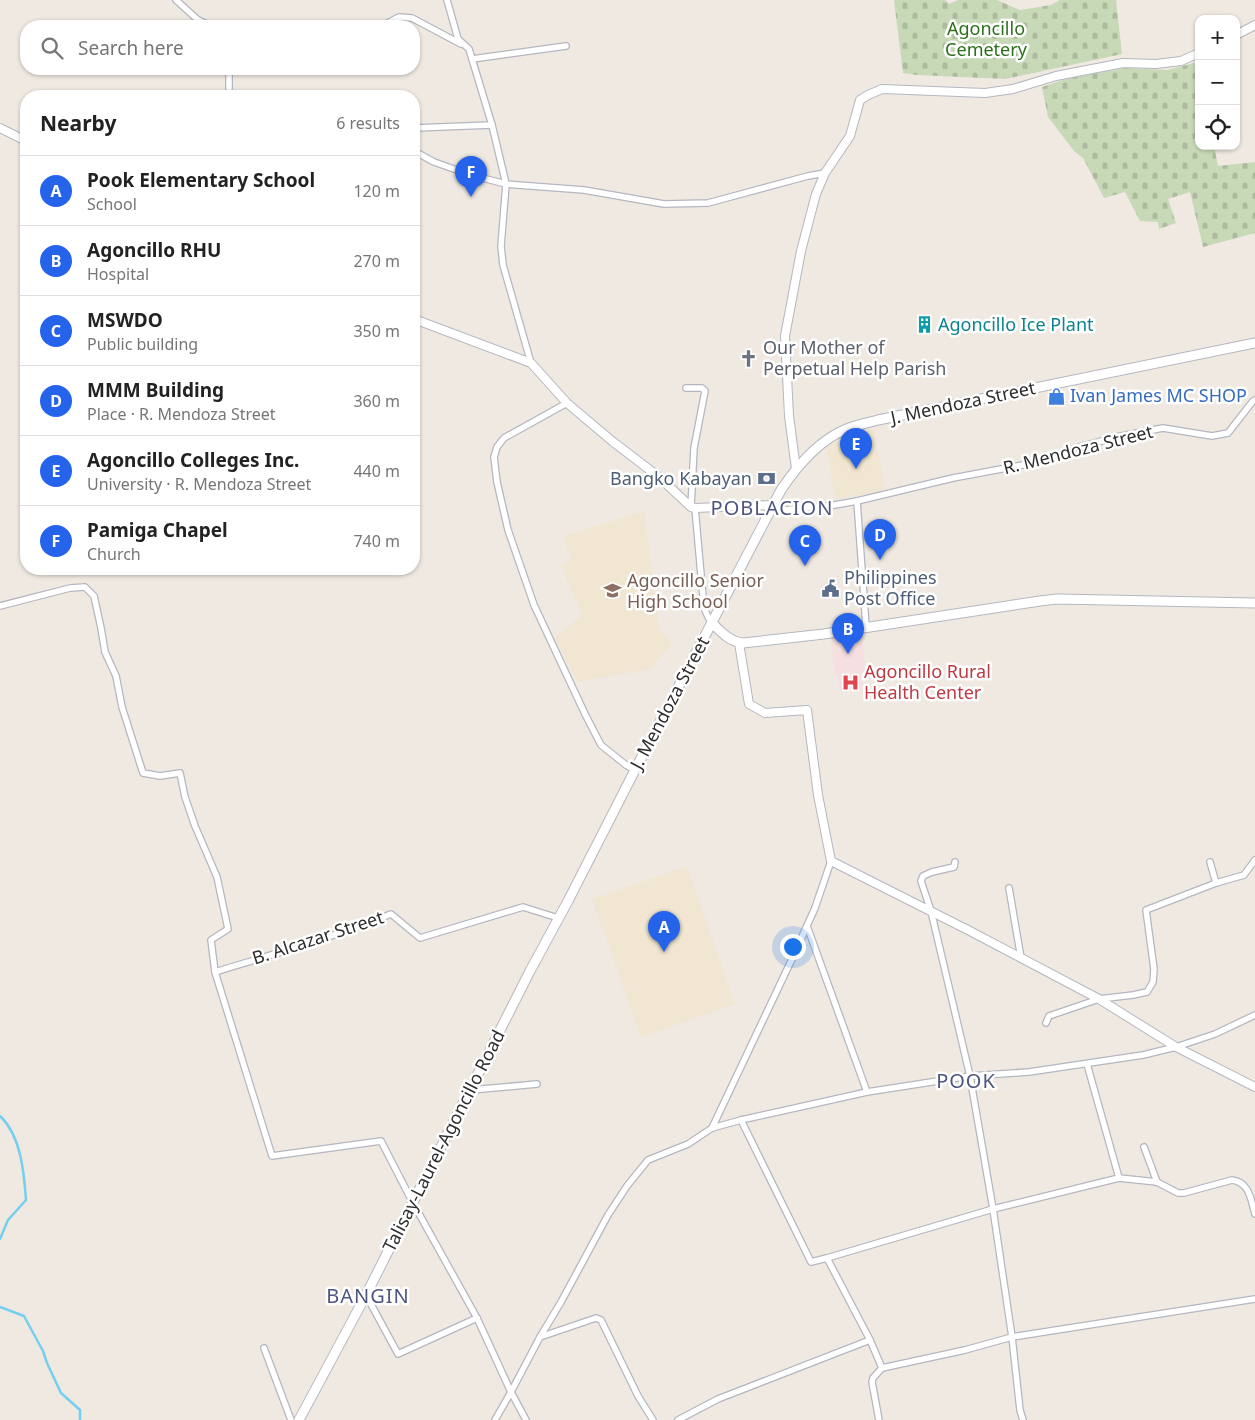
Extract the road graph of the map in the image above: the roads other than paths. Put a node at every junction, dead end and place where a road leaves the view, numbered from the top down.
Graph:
1 (176, 0) edge
2 (447, 0) edge
3 (198, 20) edge
4 (393, 20) edge
5 (416, 20) edge
6 (420, 22) edge
7 (1255, 26) edge
8 (1240, 32) edge
9 (566, 46) dead end
10 (469, 49) junction
11 (1195, 54) edge
12 (472, 59) junction
13 (229, 75) edge
14 (229, 88) dead end
15 (492, 125) junction
16 (0, 128) edge
17 (420, 128) edge
18 (20, 138) edge
19 (420, 155) edge
20 (825, 173) junction
21 (506, 184) junction
22 (420, 321) edge
23 (1255, 343) edge
24 (531, 362) junction
25 (686, 388) dead end
26 (1255, 400) edge
27 (568, 403) junction
28 (796, 468) junction
29 (857, 501) junction
30 (693, 508) junction
31 (772, 508) junction
32 (1255, 603) edge
33 (0, 606) edge
34 (712, 624) junction
35 (866, 626) junction
36 (739, 643) junction
37 (634, 770) junction
38 (1255, 860) edge
39 (588, 861) joint
40 (831, 861) junction
41 (955, 862) dead end
42 (1210, 862) dead end
43 (1216, 883) junction
44 (1009, 888) dead end
45 (931, 911) junction
46 (558, 918) junction
47 (807, 926) junction
48 (1021, 958) junction
49 (215, 972) junction
50 (1099, 999) junction
51 (1255, 1015) edge
52 (1046, 1023) dead end
53 (1176, 1047) junction
54 (1087, 1064) junction
55 (970, 1076) junction
56 (537, 1084) dead end
57 (1255, 1087) edge
58 (471, 1090) junction
59 (867, 1092) junction
60 (741, 1120) junction
61 (712, 1128) junction
62 (1144, 1147) dead end
63 (1119, 1178) junction
64 (1157, 1182) junction
65 (413, 1203) junction
66 (993, 1209) junction
67 (1255, 1214) edge
68 (827, 1258) junction
69 (366, 1295) junction
70 (1255, 1299) edge
71 (477, 1318) junction
72 (540, 1337) junction
73 (1012, 1337) junction
74 (870, 1340) junction
75 (264, 1348) dead end
76 (882, 1368) junction
77 (511, 1392) junction
78 (291, 1420) edge
79 (298, 1420) edge
80 (495, 1420) edge
81 (526, 1420) edge
82 (653, 1420) edge
83 (678, 1420) edge
84 (879, 1420) edge
85 (1023, 1420) edge

1 - 3 street
2 - 10 street
4 - 5 street
6 - 10 street
7 - 8 street
9 - 12 street
10 - 12 street
11 - 20 street
12 - 15 street
13 - 14 street
15 - 17 street
15 - 21 street
16 - 18 street
19 - 21 street
20 - 21 street
20 - 28 street
21 - 24 street
22 - 24 street
23 - 28 main road, J. Mendoza Street
24 - 27 street
25 - 30 street
26 - 29 street, R. Mendoza Street
27 - 30 street
27 - 37 street
28 - 31 main road, J. Mendoza Street
29 - 31 street, R. Mendoza Street
29 - 35 street
30 - 31 street, R. Mendoza Street
30 - 34 street
31 - 34 main road, J. Mendoza Street
32 - 35 main road
33 - 49 street
34 - 36 main road
34 - 37 main road, J. Mendoza Street
35 - 36 main road
36 - 40 street
37 - 39 main road, J. Mendoza Street
38 - 43 street
39 - 46 main road, Talisay-Laurel-Agoncillo Road
40 - 45 street
40 - 47 street
41 - 45 street
42 - 43 street
43 - 50 street
44 - 48 street
45 - 48 street
45 - 55 street
46 - 49 street, B. Alcazar Street
46 - 58 main road, Talisay-Laurel-Agoncillo Road
47 - 59 street
47 - 61 street
48 - 50 street
49 - 65 street
50 - 52 street
50 - 53 street
51 - 53 street
53 - 54 street
53 - 57 street
54 - 55 street
54 - 63 street
55 - 59 street
55 - 66 street
56 - 58 street
58 - 65 main road, Talisay-Laurel-Agoncillo Road
59 - 60 street
60 - 61 street
60 - 68 street
61 - 72 street
62 - 64 street
63 - 64 street
63 - 66 street
64 - 67 street
65 - 69 main road, Talisay-Laurel-Agoncillo Road
65 - 71 street
66 - 68 street
66 - 73 street
68 - 74 street
69 - 71 street
69 - 79 main road, Talisay-Laurel-Agoncillo Road
70 - 73 street
71 - 77 street
72 - 77 street
72 - 82 street
73 - 76 street
73 - 85 street
74 - 76 street
74 - 83 street
75 - 78 street
76 - 84 street
77 - 80 street
77 - 81 street

